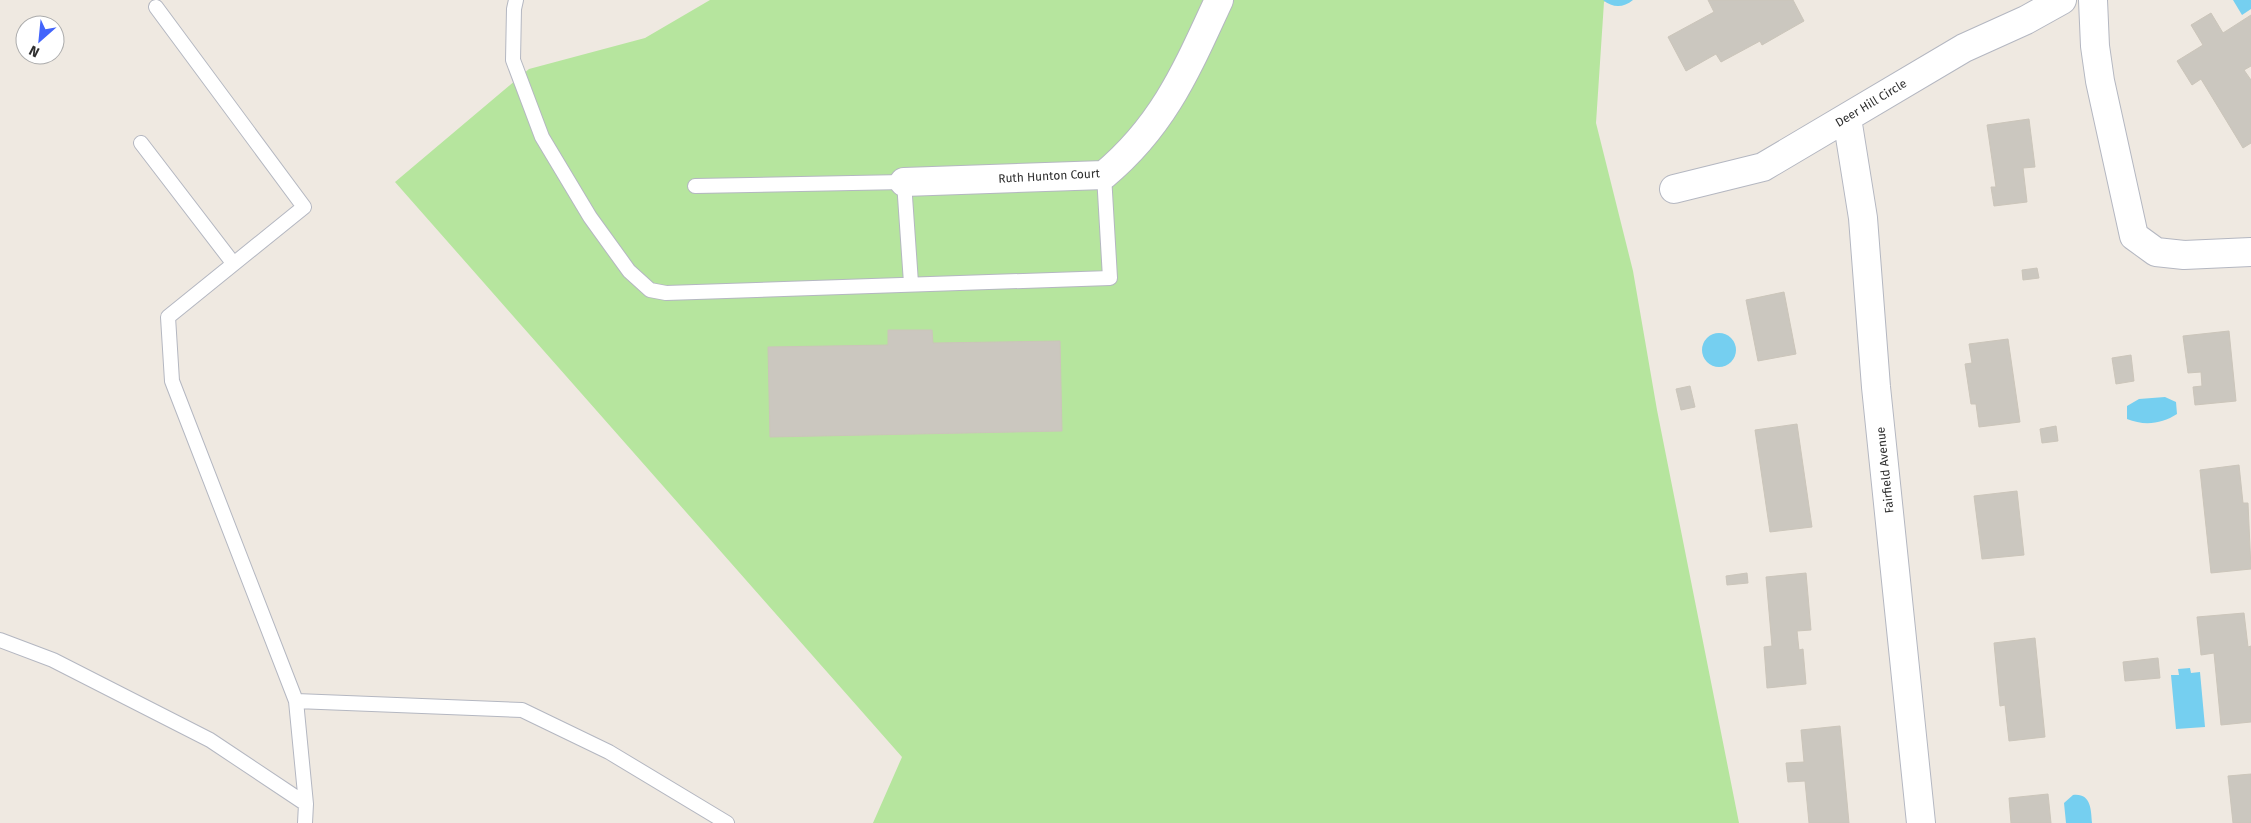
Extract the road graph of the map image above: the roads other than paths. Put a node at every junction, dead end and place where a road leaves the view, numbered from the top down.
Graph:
1 (516, 0) edge
2 (1219, 0) edge
3 (2062, 0) edge
4 (2093, 0) edge
5 (156, 7) dead end
6 (1847, 118) junction
7 (141, 143) dead end
8 (1104, 175) junction
9 (904, 182) junction
10 (695, 186) dead end
11 (1674, 189) dead end
12 (2251, 252) edge
13 (233, 263) junction
14 (911, 284) junction
15 (0, 640) edge
16 (296, 701) junction
17 (306, 804) junction
18 (305, 823) edge
19 (727, 823) edge
20 (1922, 823) edge

1 - 14 lane
2 - 8 street, Ruth Hunton Court
3 - 6 street, Deer Hill Circle
4 - 12 street
5 - 13 lane
6 - 11 street, Deer Hill Circle
6 - 20 street, Fairfield Avenue
7 - 13 lane
8 - 9 street, Ruth Hunton Court
8 - 14 lane
9 - 10 lane
9 - 14 lane
13 - 16 lane
15 - 17 lane
16 - 17 lane
16 - 19 lane
17 - 18 lane

